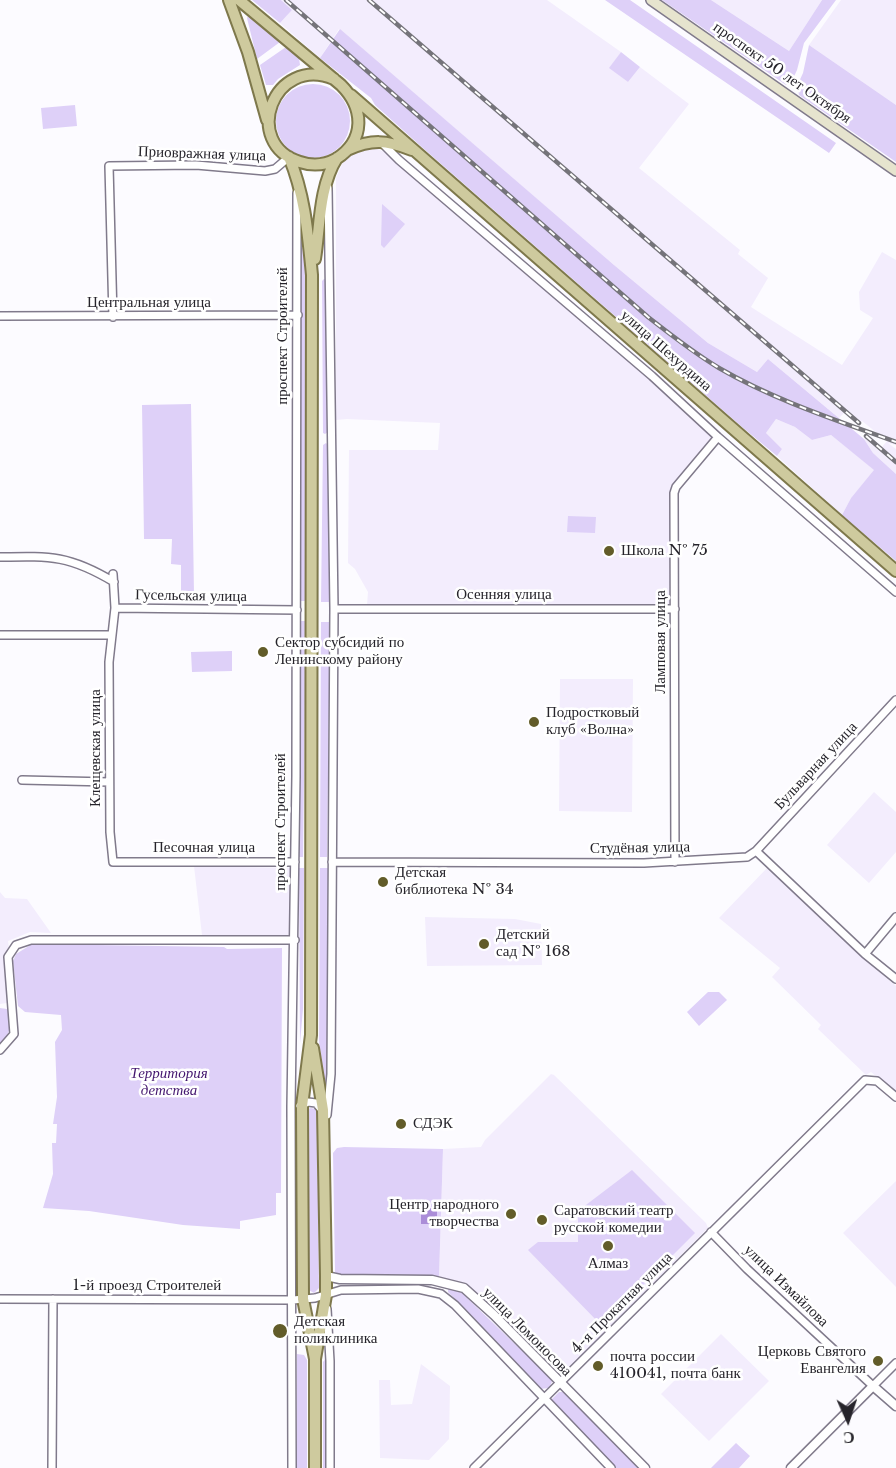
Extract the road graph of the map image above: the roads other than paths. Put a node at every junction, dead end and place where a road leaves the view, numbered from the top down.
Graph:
1 (229, 0) edge
2 (239, 0) edge
3 (651, 0) edge
4 (334, 80) junction
5 (351, 95) junction
6 (268, 122) junction
7 (379, 141) junction
8 (347, 150) junction
9 (417, 153) junction
10 (289, 157) junction
11 (338, 158) junction
12 (896, 171) edge
13 (296, 176) junction
14 (328, 180) junction
15 (312, 275) junction
16 (298, 315) junction
17 (0, 316) edge
18 (114, 317) junction
19 (718, 437) junction
20 (0, 556) edge
21 (896, 571) edge
22 (896, 592) edge
23 (115, 608) junction
24 (334, 609) junction
25 (675, 609) junction
26 (297, 610) junction
27 (0, 635) edge
28 (111, 635) junction
29 (896, 700) edge
30 (22, 780) dead end
31 (110, 782) junction
32 (756, 851) junction
33 (113, 862) joint
34 (295, 862) junction
35 (332, 862) junction
36 (675, 862) junction
37 (896, 917) edge
38 (295, 940) junction
39 (865, 954) junction
40 (896, 979) edge
41 (311, 1035) junction
42 (0, 1050) edge
43 (896, 1097) edge
44 (297, 1106) junction
45 (323, 1110) junction
46 (324, 1139) junction
47 (711, 1232) junction
48 (326, 1276) junction
49 (326, 1295) junction
50 (0, 1299) edge
51 (53, 1299) junction
52 (298, 1299) junction
53 (315, 1359) junction
54 (896, 1364) edge
55 (560, 1384) junction
56 (873, 1386) junction
57 (544, 1399) junction
58 (896, 1406) edge
59 (52, 1468) edge
60 (292, 1468) edge
61 (315, 1468) edge
62 (330, 1468) edge
63 (474, 1468) edge
64 (611, 1468) edge
65 (645, 1468) edge
66 (791, 1468) edge

1 - 6 main road
2 - 4 main road
3 - 12 main road, проспект 50 лет Октября
4 - 5 main road
4 - 6 main road
5 - 8 main road
5 - 9 main road, улица Шехурдина
6 - 10 main road
7 - 8 main road
7 - 9 main road, улица Шехурдина
7 - 19 street
8 - 11 main road
9 - 21 main road, улица Шехурдина
10 - 11 main road
10 - 13 main road, проспект Строителей
10 - 18 street, Приовражная улица
11 - 14 main road, проспект Строителей
13 - 15 main road, проспект Строителей
13 - 16 street, проспект Строителей
14 - 15 main road, проспект Строителей
14 - 24 street, проспект Строителей
15 - 41 main road, проспект Строителей
16 - 18 street, Центральная улица
16 - 26 street, проспект Строителей
17 - 18 street, Центральная улица
19 - 22 street
19 - 25 street, Ламповая улица
20 - 23 street
23 - 26 street, Гусельская улица
23 - 28 street, Гусельская улица
24 - 25 street, Осенняя улица
24 - 35 street, проспект Строителей
25 - 36 street, Ламповая улица
26 - 34 street, проспект Строителей
27 - 28 street
28 - 31 street, Клещевская улица
29 - 32 street, Бульварная улица
30 - 31 street
31 - 33 street, Клещевская улица
32 - 36 street, Студёная улица
32 - 39 street
33 - 34 street, Песочная улица
34 - 38 street, проспект Строителей
35 - 36 street, Студёная улица
35 - 46 street, проспект Строителей
37 - 39 street
38 - 42 street
38 - 44 street, проспект Строителей
39 - 40 street
41 - 44 main road, проспект Строителей
41 - 45 main road, проспект Строителей
43 - 47 street, 4-я Прокатная улица
44 - 45 street
44 - 52 main road, проспект Строителей
45 - 46 main road, проспект Строителей
46 - 48 main road, проспект Строителей
47 - 55 street, 4-я Прокатная улица
47 - 56 street, улица Измайлова
48 - 49 main road, проспект Строителей
48 - 55 street, улица Ломоносова
49 - 52 street, 1-й проезд Строителей
49 - 53 main road, проспект Строителей
49 - 57 street
49 - 62 street, проспект Строителей
50 - 51 street, 1-й проезд Строителей
51 - 52 street, 1-й проезд Строителей
51 - 59 street
52 - 53 main road, проспект Строителей
52 - 60 street, проспект Строителей
53 - 61 main road, проспект Строителей
54 - 56 street
55 - 57 street, 4-я Прокатная улица
55 - 65 street, улица Ломоносова
56 - 58 street, улица Измайлова
56 - 66 street
57 - 63 street, 4-я Прокатная улица
57 - 64 street

